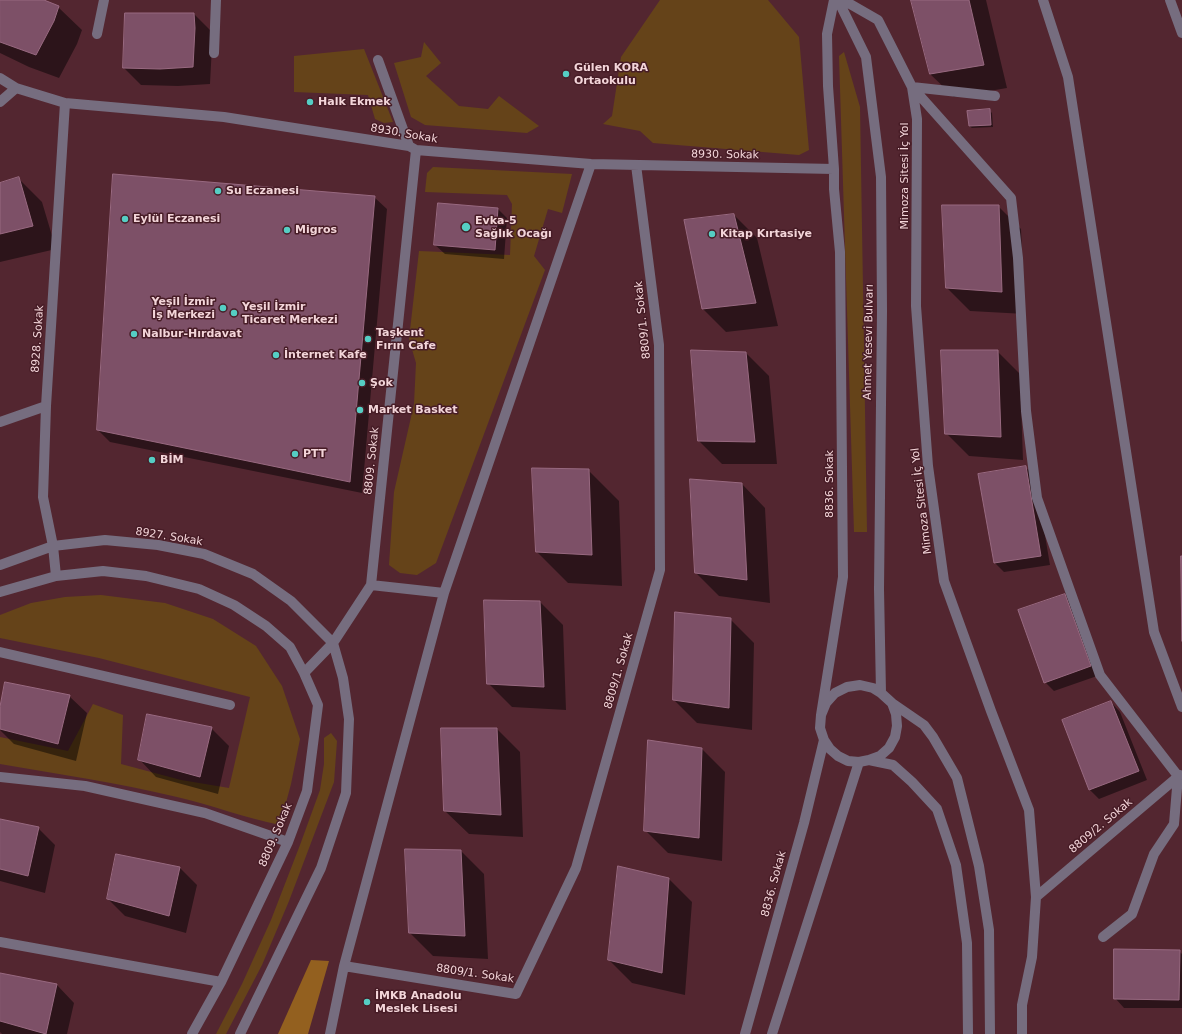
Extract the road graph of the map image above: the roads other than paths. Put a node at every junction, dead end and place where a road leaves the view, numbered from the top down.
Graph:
1 (104, 0) edge
2 (216, 0) edge
3 (834, 0) edge
4 (838, 0) edge
5 (843, 0) edge
6 (1043, 0) edge
7 (1170, 0) edge
8 (1182, 33) edge
9 (97, 34) dead end
10 (214, 53) dead end
11 (378, 60) dead end
12 (0, 78) edge
13 (912, 86) junction
14 (16, 88) junction
15 (995, 96) dead end
16 (0, 102) edge
17 (65, 103) junction
18 (413, 148) junction
19 (591, 164) junction
20 (636, 165) junction
21 (834, 169) junction
22 (46, 406) junction
23 (0, 422) edge
24 (53, 546) junction
25 (0, 565) edge
26 (56, 576) junction
27 (371, 585) junction
28 (0, 592) edge
29 (444, 593) junction
30 (332, 643) junction
31 (0, 652) edge
32 (304, 673) junction
33 (880, 693) junction
34 (892, 703) junction
35 (230, 704) dead end
36 (1182, 707) edge
37 (821, 715) junction
38 (824, 740) junction
39 (864, 761) junction
40 (1180, 775) edge
41 (0, 777) edge
42 (288, 842) junction
43 (1036, 897) junction
44 (1103, 937) dead end
45 (0, 942) edge
46 (344, 966) junction
47 (221, 982) junction
48 (192, 1034) edge
49 (240, 1034) edge
50 (330, 1034) edge
51 (745, 1034) edge
52 (772, 1034) edge
53 (968, 1034) edge
54 (990, 1034) edge
55 (1022, 1034) edge

1 - 9 street
2 - 10 street
3 - 21 street, 8836. Sokak
4 - 33 street, Ahmet Yesevi Bulvarı
5 - 13 street, Mimoza Sitesi İç Yol
6 - 36 street
7 - 8 street
11 - 18 street
12 - 14 street, 8930. Sokak
13 - 15 street
13 - 40 street, Mimoza Sitesi İç Yol
13 - 43 street, Mimoza Sitesi İç Yol
14 - 16 street
14 - 17 street, 8930. Sokak
17 - 18 street, 8930. Sokak
17 - 22 street, 8928. Sokak
18 - 19 street, 8930. Sokak
18 - 27 street, 8809. Sokak
19 - 20 street, 8930. Sokak
19 - 29 street
20 - 21 street, 8930. Sokak
20 - 46 street, 8809/1. Sokak
21 - 37 street, 8836. Sokak
22 - 23 street
22 - 24 street, 8928. Sokak
24 - 25 street, 8927. Sokak
24 - 26 street, 8928. Sokak
24 - 30 street, 8927. Sokak
26 - 28 street
26 - 32 street
27 - 29 street
27 - 30 street, 8809. Sokak
29 - 46 street
30 - 32 street, 8809. Sokak
30 - 49 street
31 - 35 street
32 - 42 street, 8809. Sokak
33 - 34 street
33 - 37 street
34 - 39 street
34 - 54 street
37 - 38 street
38 - 39 street
38 - 51 street, 8836. Sokak
39 - 52 street
39 - 53 street
40 - 43 street, 8809/2. Sokak
40 - 44 street
41 - 42 street
42 - 47 street, 8809. Sokak
43 - 55 street, Mimoza Sitesi İç Yol
45 - 47 street
46 - 50 street
47 - 48 street, 8809. Sokak

